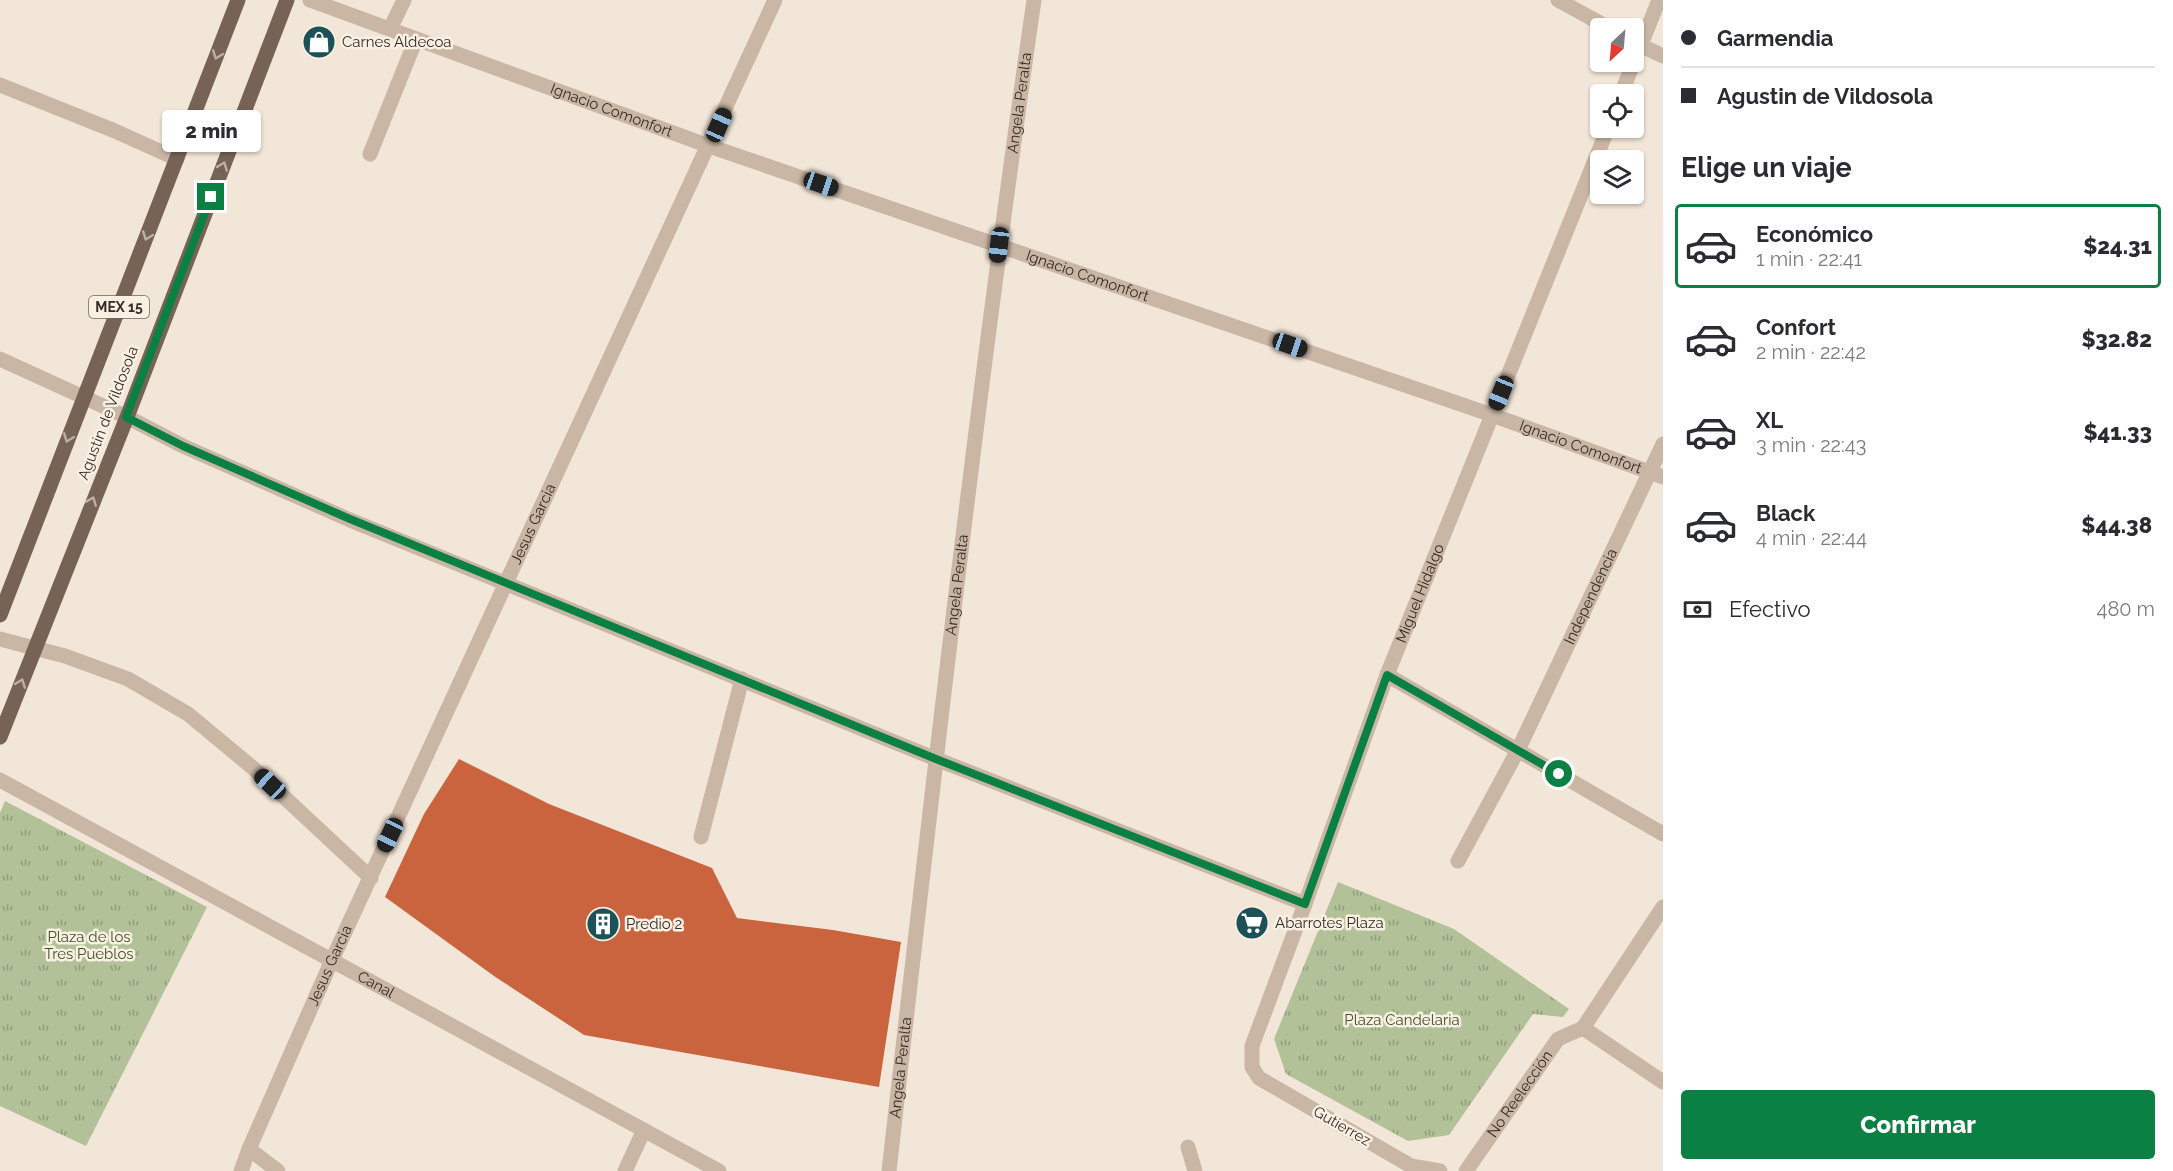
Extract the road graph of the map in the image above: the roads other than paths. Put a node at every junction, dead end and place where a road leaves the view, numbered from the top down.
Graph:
1 (238, 0) edge
2 (287, 0) edge
3 (310, 0) edge
4 (404, 0) edge
5 (775, 0) edge
6 (1034, 0) edge
7 (1558, 0) edge
8 (1659, 0) edge
9 (1591, 18) edge
10 (390, 29) junction
11 (1644, 30) edge
12 (416, 39) junction
13 (1644, 47) edge
14 (1663, 56) edge
15 (0, 86) edge
16 (1604, 138) edge
17 (709, 146) junction
18 (370, 154) dead end
19 (177, 159) junction
20 (999, 245) junction
21 (0, 359) edge
22 (84, 398) junction
23 (1492, 415) junction
24 (126, 417) junction
25 (1663, 444) edge
26 (1657, 475) edge
27 (507, 582) junction
28 (0, 615) edge
29 (0, 639) edge
30 (34, 648) junction
31 (1387, 675) junction
32 (742, 679) junction
33 (0, 738) edge
34 (1518, 750) junction
35 (936, 759) junction
36 (0, 780) edge
37 (1663, 834) edge
38 (701, 837) dead end
39 (1458, 861) dead end
40 (371, 878) junction
41 (1305, 904) junction
42 (1663, 907) edge
43 (332, 960) junction
44 (1583, 1028) junction
45 (1252, 1067) joint
46 (1663, 1082) edge
47 (644, 1130) junction
48 (1188, 1147) dead end
49 (249, 1149) junction
50 (1409, 1168) edge
51 (241, 1171) edge
52 (278, 1171) edge
53 (625, 1171) edge
54 (719, 1171) edge
55 (889, 1171) edge
56 (1195, 1171) edge
57 (1440, 1171) edge
58 (1466, 1171) edge

1 -> 19 main road, Agustin de Vildosola / MEX 15
24 -> 2 main road, Agustin de Vildosola / MEX 15
3 - 10 street, Ignacio Comonfort
4 - 10 street
5 - 17 street, Jesus Garcia
6 - 20 street, Angela Peralta
7 - 9 street
8 - 11 street
10 - 12 street, Ignacio Comonfort
12 - 17 street, Ignacio Comonfort
12 - 18 street
13 - 14 street
15 - 19 street
16 - 23 street, Miguel Hidalgo
17 - 20 street, Ignacio Comonfort
17 - 27 street, Jesus Garcia
19 -> 22 main road, Agustin de Vildosola / MEX 15
20 - 23 street, Ignacio Comonfort
20 - 35 street, Angela Peralta
21 - 22 street
22 - 24 street
22 -> 28 main road, Agustin de Vildosola / MEX 15
23 - 26 street, Ignacio Comonfort
23 - 31 street, Miguel Hidalgo
24 - 27 street
30 -> 24 main road, Agustin de Vildosola / MEX 15
25 - 26 street, Independencia
26 - 34 street, Independencia
27 - 32 street
27 - 40 street, Jesus Garcia
29 - 30 street
33 -> 30 main road, Agustin de Vildosola / MEX 15
30 - 40 street
31 - 34 street
31 - 41 street, Miguel Hidalgo
32 - 35 street
32 - 38 street
34 - 37 street
34 - 39 street, Independencia
35 - 41 street
35 - 55 street, Angela Peralta
36 - 43 street, Canal
40 - 43 street, Jesus Garcia
41 - 45 street, Miguel Hidalgo
42 - 44 street
43 - 47 street, Canal
43 - 49 street, Jesus Garcia
44 - 46 street
44 - 58 street, No Reelección
45 - 50 street, Gutierrez
47 - 53 street
47 - 54 street, Canal
48 - 56 street
49 - 51 street, Jesus Garcia
49 - 52 street
50 - 57 street, Gutierrez

